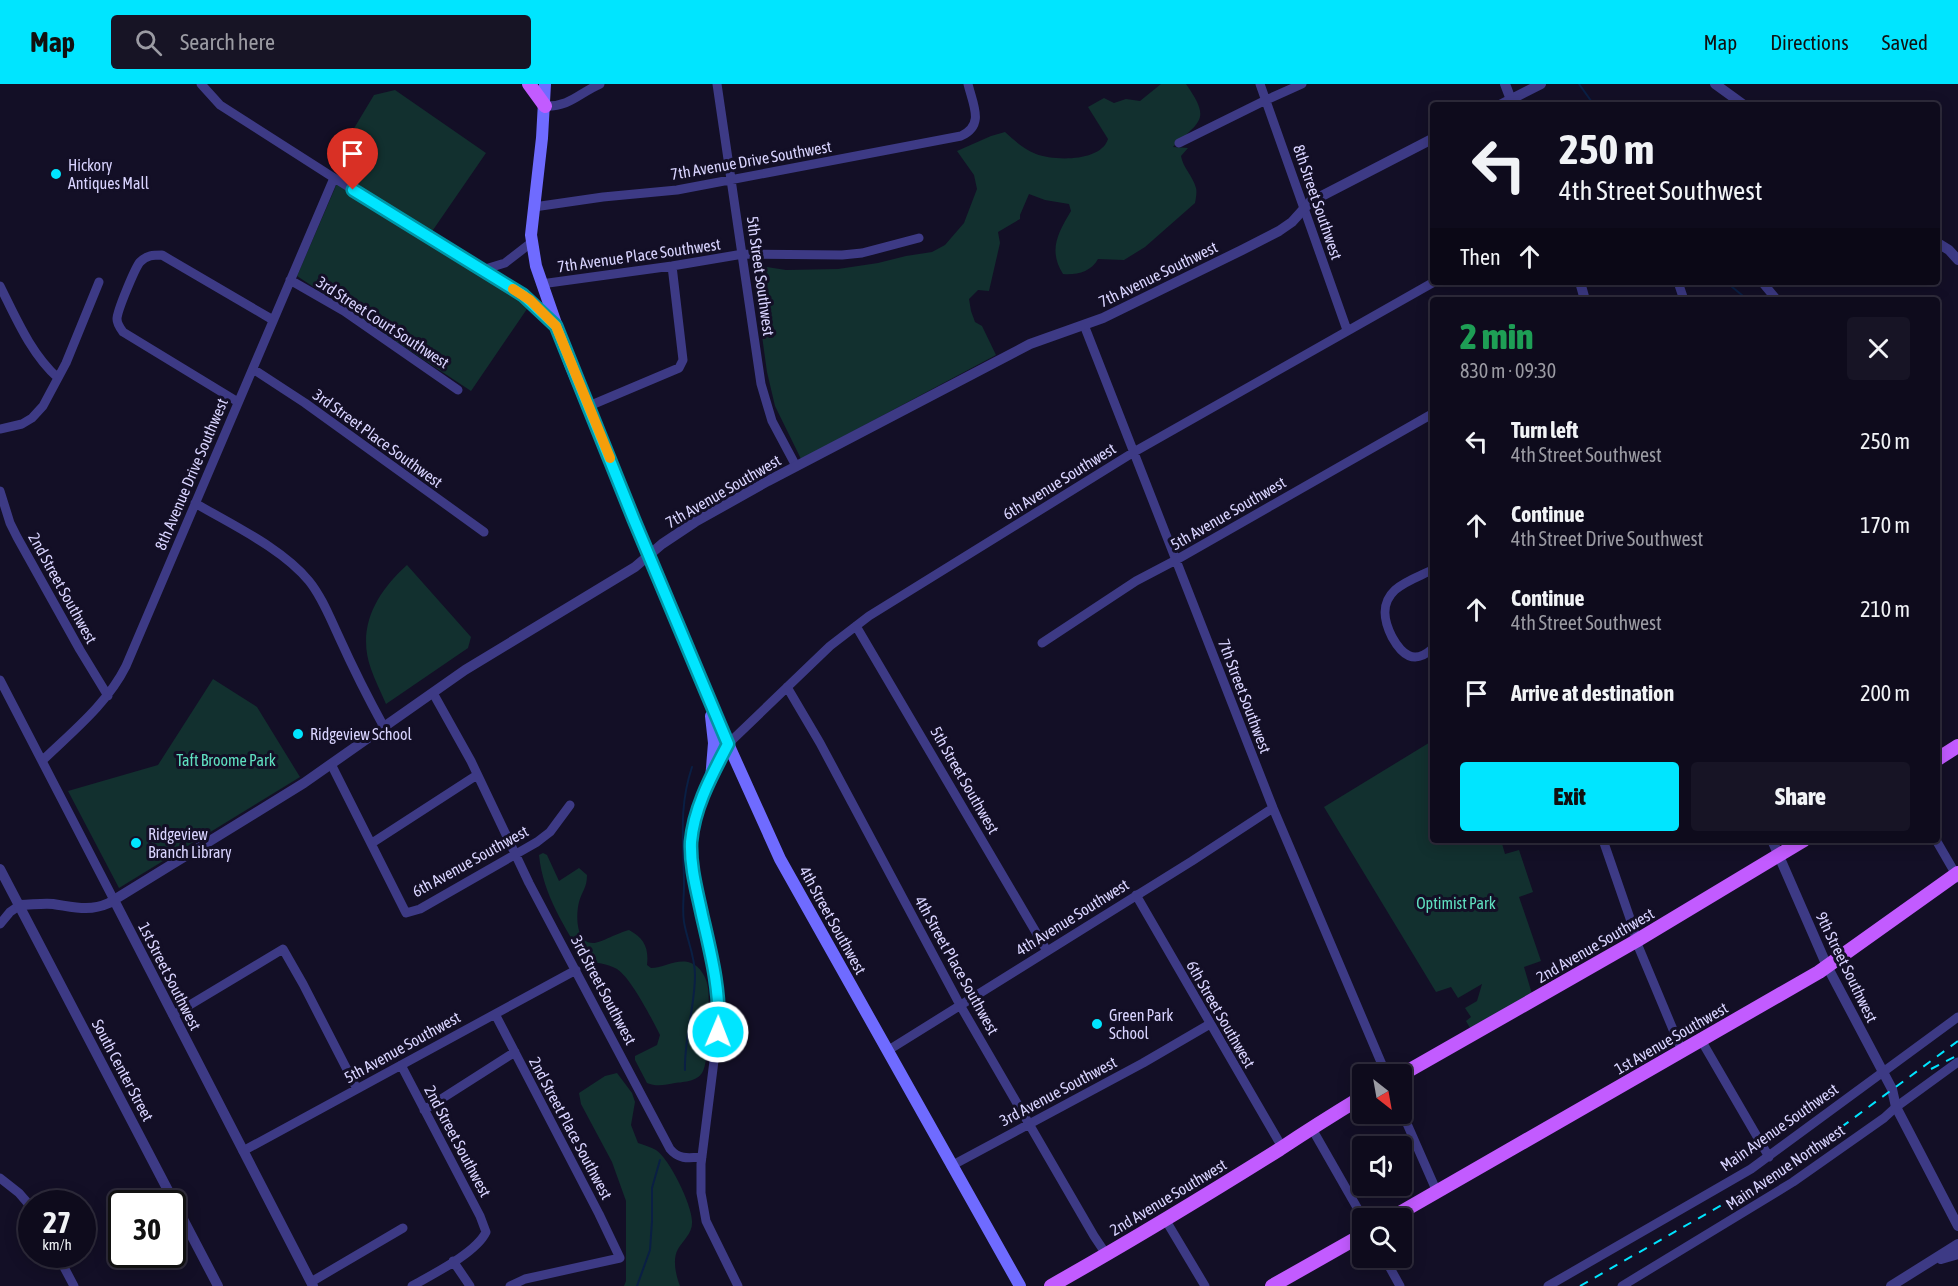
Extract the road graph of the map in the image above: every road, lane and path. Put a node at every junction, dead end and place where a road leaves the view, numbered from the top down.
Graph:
1 (201, 84) edge
2 (529, 84) edge
3 (545, 84) edge
4 (600, 84) edge
5 (717, 84) edge
6 (968, 84) edge
7 (1260, 84) edge
8 (1302, 84) edge
9 (1505, 84) edge
10 (1541, 84) edge
11 (1714, 84) edge
12 (1266, 100) junction
13 (1512, 102) edge
14 (1740, 102) edge
15 (545, 106) junction
16 (1430, 140) edge
17 (1179, 143) dead end
18 (334, 178) junction
19 (732, 180) junction
20 (534, 207) junction
21 (1304, 208) junction
22 (919, 238) dead end
23 (532, 242) junction
24 (1940, 244) edge
25 (743, 254) junction
26 (1958, 260) edge
27 (672, 266) junction
28 (482, 270) junction
29 (290, 280) junction
30 (99, 282) dead end
31 (542, 284) junction
32 (1430, 284) edge
33 (1764, 285) edge
34 (0, 286) edge
35 (1774, 297) edge
36 (273, 320) junction
37 (556, 326) junction
38 (1084, 326) junction
39 (1347, 330) junction
40 (253, 369) junction
41 (58, 378) junction
42 (458, 390) dead end
43 (238, 402) junction
44 (589, 406) junction
45 (1430, 415) edge
46 (0, 429) edge
47 (1134, 452) junction
48 (796, 466) junction
49 (0, 491) edge
50 (195, 503) junction
51 (484, 532) dead end
52 (649, 555) junction
53 (1176, 560) junction
54 (1430, 571) edge
55 (856, 626) junction
56 (1042, 643) dead end
57 (1430, 650) edge
58 (0, 680) edge
59 (705, 686) junction
60 (787, 687) junction
61 (433, 693) junction
62 (108, 696) junction
63 (384, 727) junction
64 (728, 744) junction
65 (1958, 746) edge
66 (1940, 757) edge
67 (43, 760) junction
68 (330, 764) junction
69 (477, 776) junction
70 (711, 780) junction
71 (570, 805) dead end
72 (1273, 808) junction
73 (372, 843) junction
74 (1604, 843) edge
75 (1773, 843) edge
76 (1799, 843) edge
77 (1938, 843) edge
78 (515, 855) junction
79 (1779, 855) junction
80 (0, 869) edge
81 (1957, 875) edge
82 (1136, 895) junction
83 (114, 900) junction
84 (20, 905) junction
85 (0, 924) edge
86 (1636, 941) junction
87 (1047, 951) junction
88 (1827, 966) junction
89 (576, 970) junction
90 (960, 1005) junction
91 (495, 1014) junction
92 (173, 1015) junction
93 (1958, 1017) edge
94 (1210, 1024) junction
95 (1701, 1040) junction
96 (886, 1051) junction
97 (1682, 1051) junction
98 (514, 1052) junction
99 (1958, 1062) edge
100 (1382, 1064) edge
101 (401, 1065) junction
102 (1412, 1069) edge
103 (1883, 1071) junction
104 (357, 1089) junction
105 (1352, 1104) edge
106 (1896, 1107) junction
107 (424, 1110) junction
108 (1030, 1124) junction
109 (1407, 1124) edge
110 (1311, 1128) junction
111 (1282, 1147) junction
112 (243, 1151) junction
113 (702, 1157) junction
114 (1769, 1157) junction
115 (951, 1166) junction
116 (0, 1178) edge
117 (18, 1191) edge
118 (1437, 1192) junction
119 (1357, 1208) edge
120 (1409, 1208) edge
121 (1165, 1219) junction
122 (1958, 1226) edge
123 (403, 1228) dead end
124 (1352, 1241) edge
125 (1958, 1244) edge
126 (1106, 1254) junction
127 (1958, 1254) edge
128 (453, 1261) junction
129 (1921, 1267) junction
130 (64, 1268) edge
131 (1390, 1268) edge
132 (312, 1284) edge
133 (74, 1286) edge
134 (218, 1286) edge
135 (412, 1286) edge
136 (470, 1286) edge
137 (510, 1286) edge
138 (738, 1286) edge
139 (1020, 1286) edge
140 (1051, 1286) edge
141 (1205, 1286) edge
142 (1272, 1286) edge
143 (1400, 1286) edge
144 (1548, 1286) edge
145 (1622, 1286) edge
146 (1891, 1286) edge

1 - 18 street
2 - 15 main road
3 - 15 main road, 4th Street Southwest
4 - 15 street
5 - 19 street, 5th Street Southwest
6 - 19 street, 7th Avenue Drive Southwest
7 - 12 street, 8th Street Southwest
8 - 12 street
9 - 13 street
10 - 13 street
11 - 14 street
12 - 17 street
12 - 21 street, 8th Street Southwest
15 - 20 main road, 4th Street Southwest
16 - 21 street, 7th Avenue Southwest
18 - 28 street
18 - 29 street, 8th Avenue Drive Southwest
19 - 20 street, 7th Avenue Drive Southwest
19 - 25 street, 5th Street Southwest
20 - 23 main road, 4th Street Southwest
21 - 38 street, 7th Avenue Southwest
21 - 39 street, 8th Street Southwest
22 - 25 street, 7th Avenue Place Southwest
23 - 28 street
23 - 31 main road, 4th Street Southwest
24 - 26 street
25 - 27 street, 7th Avenue Place Southwest
25 - 48 street, 5th Street Southwest
27 - 31 street, 7th Avenue Place Southwest
27 - 44 street
28 - 37 street
29 - 36 street, 8th Avenue Drive Southwest
29 - 42 street, 3rd Street Court Southwest
30 - 41 street
31 - 37 main road, 4th Street Southwest
32 - 39 street, 6th Avenue Southwest
33 - 35 street
34 - 41 street
36 - 40 street, 8th Avenue Drive Southwest
36 - 43 street
37 - 44 main road, 4th Street Southwest
38 - 47 street, 7th Street Southwest
38 - 48 street, 7th Avenue Southwest
39 - 47 street, 6th Avenue Southwest
40 - 43 street, 8th Avenue Drive Southwest
40 - 51 street, 3rd Street Place Southwest
41 - 46 street
43 - 50 street, 8th Avenue Drive Southwest
44 - 52 main road, 4th Street Southwest
45 - 53 street, 5th Avenue Southwest
47 - 53 street, 7th Street Southwest
47 - 55 street, 6th Avenue Southwest
48 - 52 street, 7th Avenue Southwest
49 - 62 street, 2nd Street Southwest
50 - 62 street, 8th Avenue Drive Southwest
50 - 63 street
52 - 59 main road, 4th Street Southwest
52 - 61 street, 7th Avenue Southwest
53 - 56 street, 5th Avenue Southwest
53 - 72 street, 7th Street Southwest
54 - 57 street
55 - 60 street, 6th Avenue Southwest
55 - 87 street, 5th Street Southwest
58 - 67 street, 1st Street Southwest
59 - 64 main road, 4th Street Southwest
59 - 70 main road
60 - 64 street, 6th Avenue Southwest
60 - 90 street, 4th Street Place Southwest
61 - 63 street, 7th Avenue Southwest
61 - 69 street, 3rd Street Southwest
62 - 67 street, 8th Avenue Drive Southwest
63 - 68 street, 7th Avenue Southwest
64 - 70 street
64 - 96 main road, 4th Street Southwest
65 - 66 main road
67 - 83 street, 1st Street Southwest
68 - 73 street
68 - 83 street, 7th Avenue Southwest
69 - 73 street
69 - 78 street, 3rd Street Southwest
70 - 113 street
71 - 78 street, 6th Avenue Southwest
72 - 82 street, 4th Avenue Southwest
72 - 100 street, 7th Street Southwest
73 - 78 street, 6th Avenue Southwest
74 - 86 street
75 - 79 street, 9th Street Southwest
76 - 79 main road, 2nd Avenue Southwest
77 - 81 street
78 - 89 street, 3rd Street Southwest
79 - 86 main road, 2nd Avenue Southwest
79 - 88 street, 9th Street Southwest
80 - 84 street, South Center Street
81 - 88 main road, 1st Avenue Southwest
82 - 87 street, 4th Avenue Southwest
82 - 94 street, 6th Street Southwest
83 - 84 street, 7th Avenue Southwest
83 - 92 street, 1st Street Southwest
84 - 85 street
84 - 134 street, South Center Street
86 - 97 street
86 - 102 main road, 2nd Avenue Southwest
87 - 90 street, 4th Avenue Southwest
88 - 95 main road, 1st Avenue Southwest
88 - 103 street, 9th Street Southwest
89 - 91 street, 5th Avenue Southwest
89 - 113 street, 3rd Street Southwest
90 - 96 street, 4th Avenue Southwest
90 - 108 street, 4th Street Place Southwest
91 - 98 street, 2nd Street Place Southwest
91 - 101 street, 5th Avenue Southwest
92 - 104 street
92 - 112 street, 1st Street Southwest
93 - 103 street, Main Avenue Southwest
94 - 108 street, 3rd Avenue Southwest
94 - 111 street, 6th Street Southwest
95 - 97 main road, 1st Avenue Southwest
95 - 114 street
96 - 115 main road, 4th Street Southwest
97 - 118 main road, 1st Avenue Southwest
98 - 107 street
98 - 137 street, 2nd Street Place Southwest
99 - 106 street, Main Avenue Northwest
101 - 104 street, 5th Avenue Southwest
101 - 107 street, 2nd Street Southwest
103 - 106 street, 9th Street Southwest
103 - 114 street, Main Avenue Southwest
104 - 112 street, 5th Avenue Southwest
105 - 110 main road, 2nd Avenue Southwest
106 - 122 street, 9th Street Southwest
106 - 145 street, Main Avenue Northwest
107 - 128 street, 2nd Street Southwest
108 - 115 street, 3rd Avenue Southwest
108 - 126 street, 4th Street Place Southwest
109 - 118 street
110 - 111 main road, 2nd Avenue Southwest
110 - 119 street
111 - 121 main road, 2nd Avenue Southwest
112 - 132 street, 1st Street Southwest
113 - 138 street
114 - 144 street, Main Avenue Southwest
115 - 139 main road, 4th Street Southwest
116 - 117 street
118 - 120 main road, 1st Avenue Southwest
121 - 126 main road, 2nd Avenue Southwest
121 - 141 street
123 - 132 street
124 - 142 main road
125 - 129 street
126 - 140 main road, 2nd Avenue Southwest
127 - 129 street
128 - 135 street
128 - 136 street
129 - 146 street
130 - 133 street
131 - 143 street

